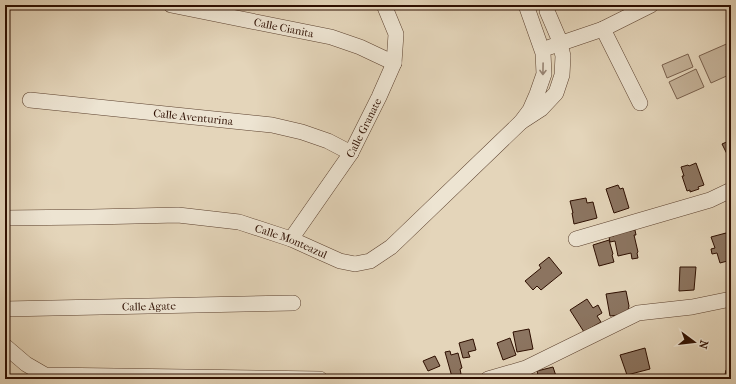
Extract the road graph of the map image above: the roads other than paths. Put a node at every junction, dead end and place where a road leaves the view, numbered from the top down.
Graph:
1 (170, 5) edge
2 (384, 5) edge
3 (526, 5) edge
4 (546, 5) edge
5 (651, 5) edge
6 (602, 29) junction
7 (560, 44) junction
8 (542, 50) junction
9 (394, 63) junction
10 (30, 100) dead end
11 (640, 103) dead end
12 (522, 122) junction
13 (351, 153) junction
14 (731, 190) edge
15 (5, 218) edge
16 (291, 238) junction
17 (576, 239) dead end
18 (731, 299) edge
19 (293, 303) dead end
20 (5, 310) edge
21 (5, 346) edge
22 (320, 379) edge
23 (488, 379) edge

1 - 9 street, Calle Cianita
2 - 9 street, Calle Granate
3 - 8 street, Calle Monteazul
4 - 7 street, Calle Monteazul
5 - 6 street
6 - 7 street
6 - 11 street
7 - 8 street
7 - 12 street, Calle Monteazul
8 -> 12 street, Calle Monteazul
9 - 13 street, Calle Granate
10 - 13 street, Calle Aventurina
12 - 16 street, Calle Monteazul
13 - 16 street, Calle Granate
14 - 17 street
15 - 16 street, Calle Monteazul
18 - 23 street
19 - 20 street, Calle Agate
21 - 22 street

